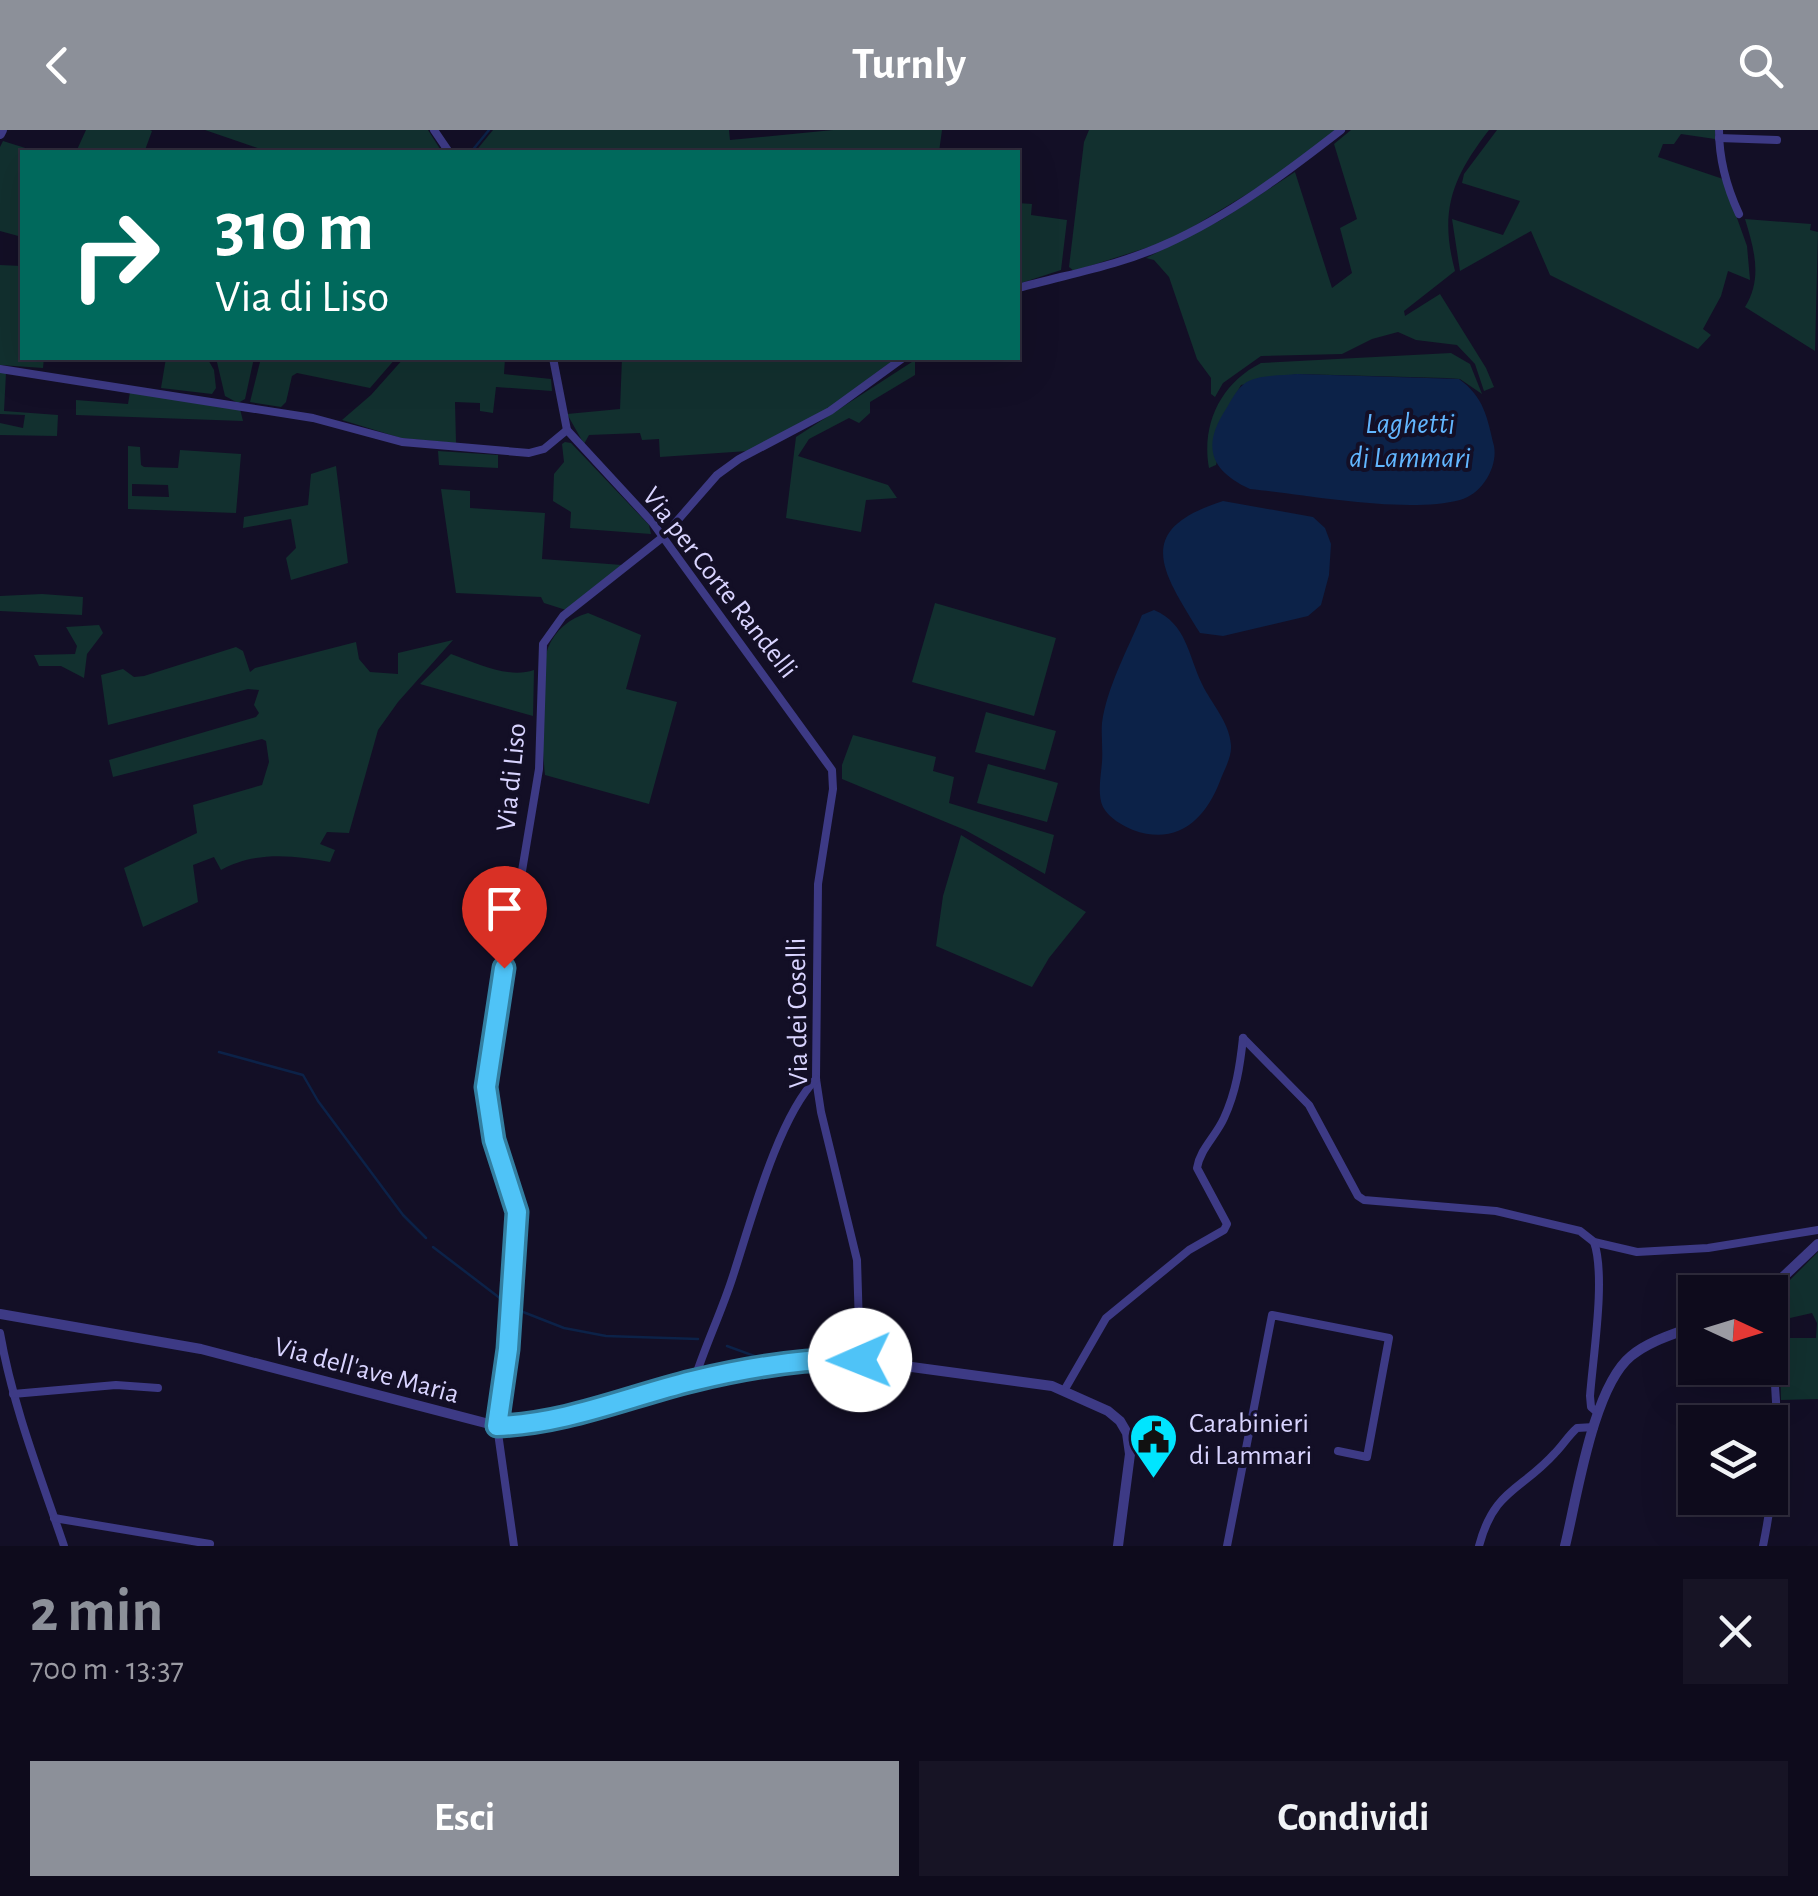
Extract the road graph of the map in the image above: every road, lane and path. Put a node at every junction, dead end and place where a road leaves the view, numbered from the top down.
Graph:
1 (1342, 130) edge
2 (1719, 134) edge
3 (1777, 140) dead end
4 (1739, 214) dead end
5 (1020, 288) edge
6 (553, 360) edge
7 (900, 360) edge
8 (0, 369) edge
9 (567, 430) junction
10 (663, 537) junction
11 (834, 781) joint
12 (816, 1080) junction
13 (1818, 1230) edge
14 (1594, 1242) junction
15 (1818, 1244) edge
16 (1785, 1275) edge
17 (0, 1314) edge
18 (0, 1333) edge
19 (1678, 1334) edge
20 (860, 1360) junction
21 (694, 1381) junction
22 (1774, 1385) edge
23 (158, 1388) dead end
24 (1064, 1390) junction
25 (13, 1394) junction
26 (1598, 1413) junction
27 (497, 1426) junction
28 (1594, 1427) junction
29 (1338, 1451) dead end
30 (54, 1518) junction
31 (210, 1544) edge
32 (64, 1546) edge
33 (514, 1546) edge
34 (1118, 1546) edge
35 (1227, 1546) edge
36 (1479, 1546) edge
37 (1565, 1546) edge
38 (1763, 1546) edge

1 - 5 street
2 - 3 street
2 - 4 street
6 - 9 street
7 - 10 street, Via di Liso
8 - 9 street
9 - 10 street, Via per Corte Randelli
10 - 11 street, Via per Corte Randelli
10 - 27 street, Via di Liso
11 - 12 street, Via dei Coselli
12 - 20 street, Via dei Coselli
12 - 21 street
13 - 14 street
14 - 24 street
14 - 26 street
15 - 16 street
17 - 27 street, Via dell'ave Maria
18 - 25 street
19 - 26 street
20 - 21 street, Via dell'ave Maria
20 - 24 street, Via dell'ave Maria
21 - 27 street, Via dell'ave Maria
22 - 38 street
23 - 25 street
24 - 34 street, Via dell'ave Maria
25 - 30 street
26 - 28 street
27 - 33 street, Via di Liso
28 - 36 street
28 - 37 street
29 - 35 street
30 - 31 street
30 - 32 street

